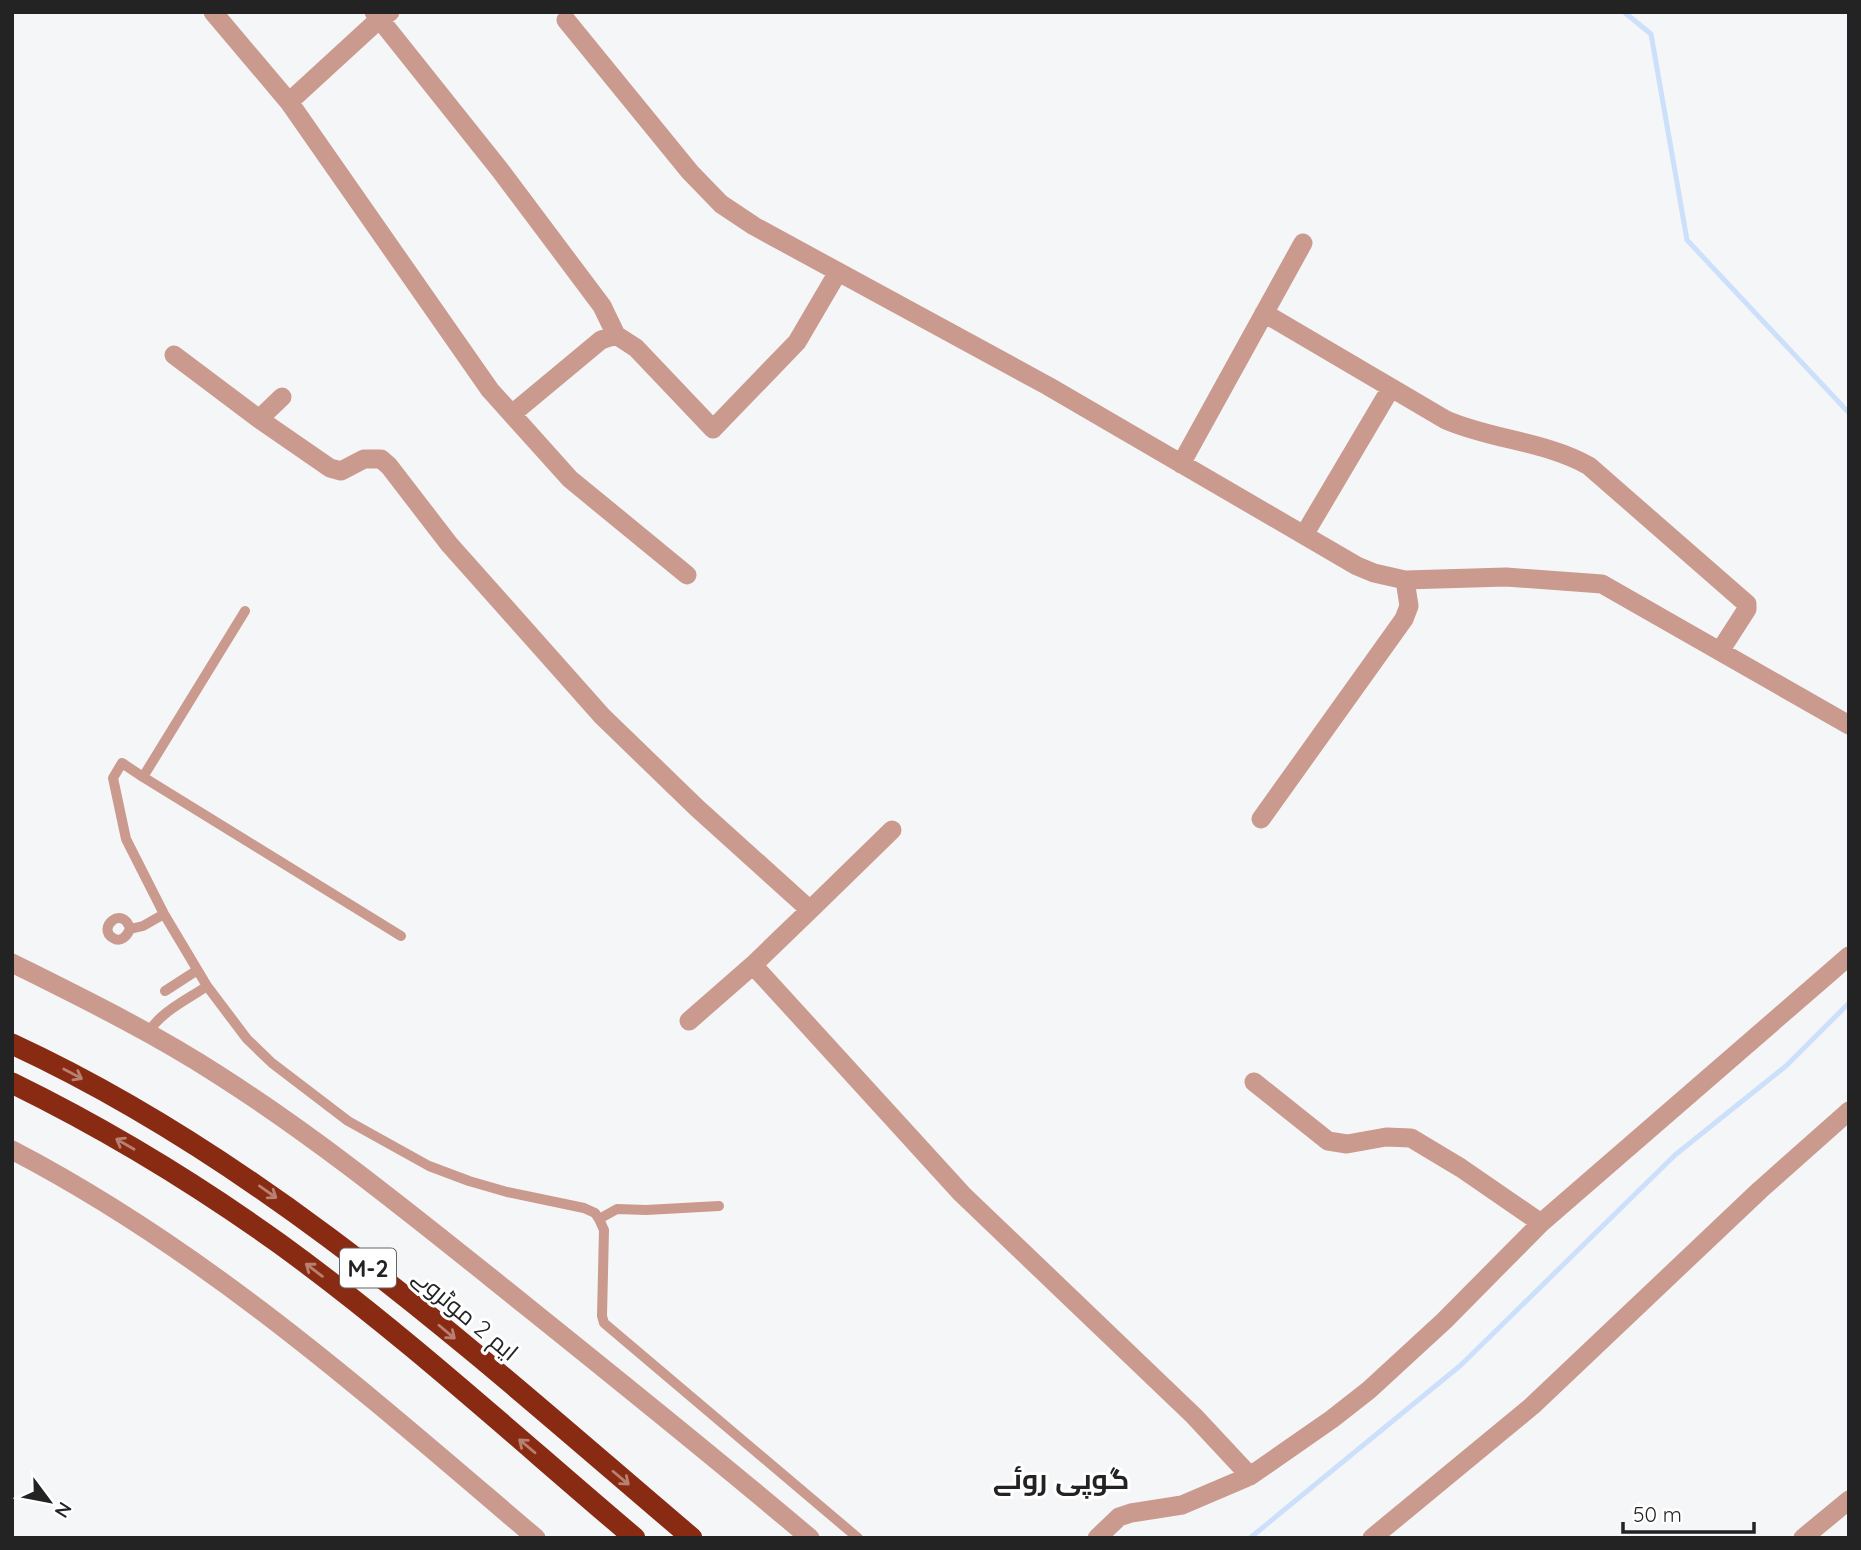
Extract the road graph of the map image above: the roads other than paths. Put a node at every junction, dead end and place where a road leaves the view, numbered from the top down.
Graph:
1 (213, 12) edge
2 (382, 15) edge
3 (566, 20) dead end
4 (289, 102) junction
5 (1303, 243) dead end
6 (838, 272) junction
7 (1264, 313) junction
8 (616, 335) junction
9 (174, 355) dead end
10 (1391, 388) junction
11 (282, 397) dead end
12 (512, 414) junction
13 (259, 419) junction
14 (1181, 464) junction
15 (1304, 536) junction
16 (687, 575) dead end
17 (1405, 580) junction
18 (245, 611) dead end
19 (1720, 651) junction
20 (1849, 724) edge
21 (143, 777) junction
22 (1261, 819) dead end
23 (892, 830) dead end
24 (810, 910) junction
25 (164, 914) junction
26 (130, 929) dead end
27 (401, 936) dead end
28 (1849, 956) edge
29 (12, 963) edge
30 (753, 965) junction
31 (196, 971) junction
32 (207, 986) junction
33 (165, 991) dead end
34 (689, 1021) dead end
35 (148, 1033) junction
36 (12, 1044) edge
37 (1254, 1082) dead end
38 (12, 1083) edge
39 (1849, 1111) edge
40 (12, 1150) edge
41 (719, 1206) dead end
42 (599, 1219) junction
43 (1541, 1223) junction
44 (1250, 1476) junction
45 (1849, 1500) edge
46 (536, 1538) edge
47 (635, 1538) edge
48 (692, 1538) edge
49 (810, 1538) edge
50 (858, 1538) edge
51 (1097, 1538) edge
52 (1372, 1538) edge
53 (1803, 1538) edge

1 - 4 street
2 - 4 street
2 - 8 street
3 - 6 street
4 - 12 street
5 - 7 street
6 - 8 street
6 - 14 street
7 - 10 street
7 - 14 street
8 - 12 street
9 - 13 street
10 - 15 street
10 - 19 street
11 - 13 street
12 - 16 street
13 - 24 street
14 - 15 street
15 - 17 street
17 - 19 street
17 - 22 street
18 - 21 lane
19 - 20 street
21 - 25 lane
21 - 27 lane
23 - 24 street
24 - 30 street
25 - 26 lane
25 - 31 lane
28 - 43 street
29 - 35 street
30 - 34 street
30 - 44 street
31 - 32 lane
31 - 33 lane
32 - 35 lane
32 - 42 lane
35 - 49 street
36 -> 48 highway, ایم 2 موٹروے / M-2
37 - 43 street
47 -> 38 highway, M-2
39 - 52 street
40 - 46 street
41 - 42 lane
42 - 50 lane
43 - 44 street
44 - 51 street
45 - 53 street

